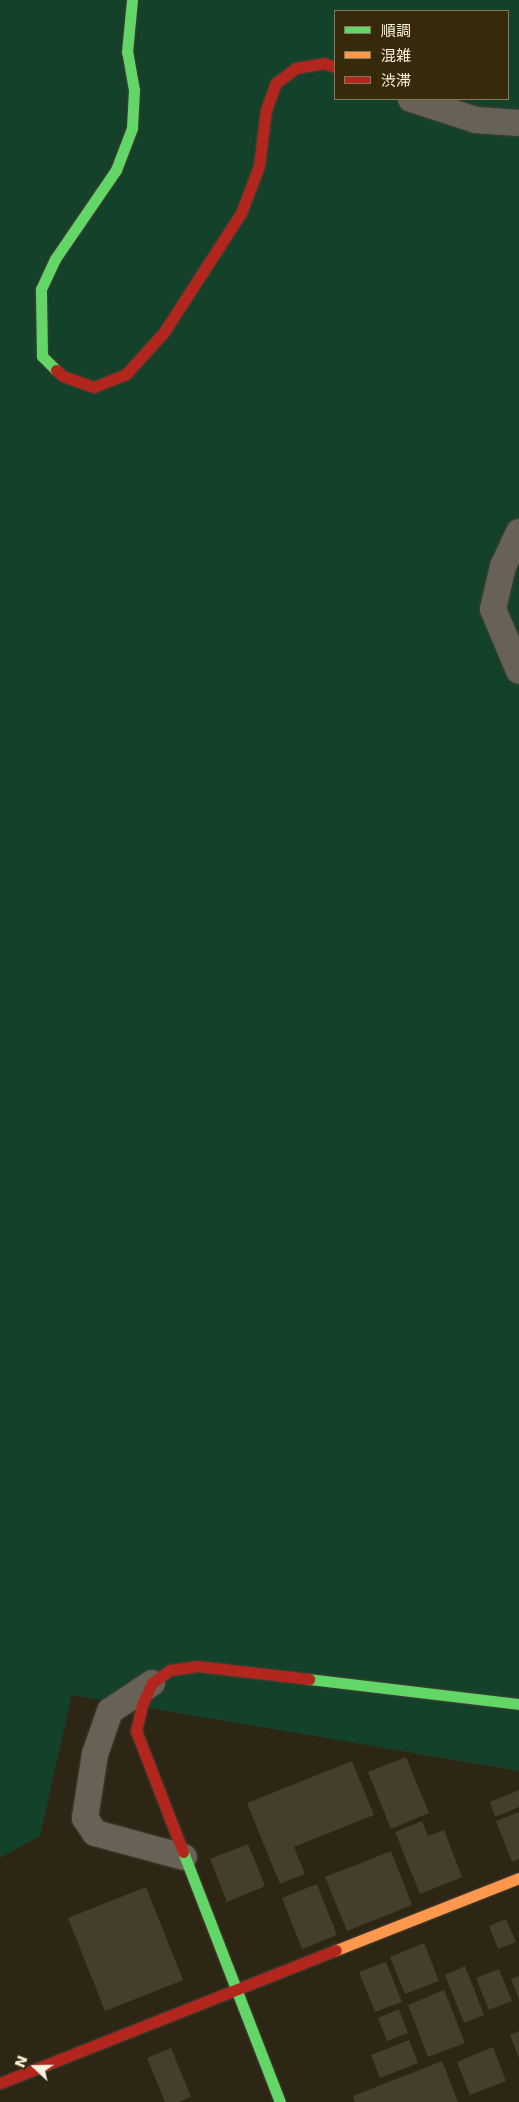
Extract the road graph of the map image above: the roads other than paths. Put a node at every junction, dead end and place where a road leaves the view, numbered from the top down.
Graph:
1 (132, 0) edge
2 (334, 67) edge
3 (414, 100) edge
4 (519, 123) edge
5 (519, 532) edge
6 (519, 671) edge
7 (152, 1683) junction
8 (519, 1704) edge
9 (184, 1857) junction
10 (519, 1878) edge
11 (234, 1992) junction
12 (0, 2083) edge
13 (280, 2102) edge

1 - 2 street
3 - 4 street
5 - 6 street
7 - 8 street
7 - 9 street
7 - 9 street
9 - 11 street
10 - 11 street
11 - 12 street
11 - 13 street

